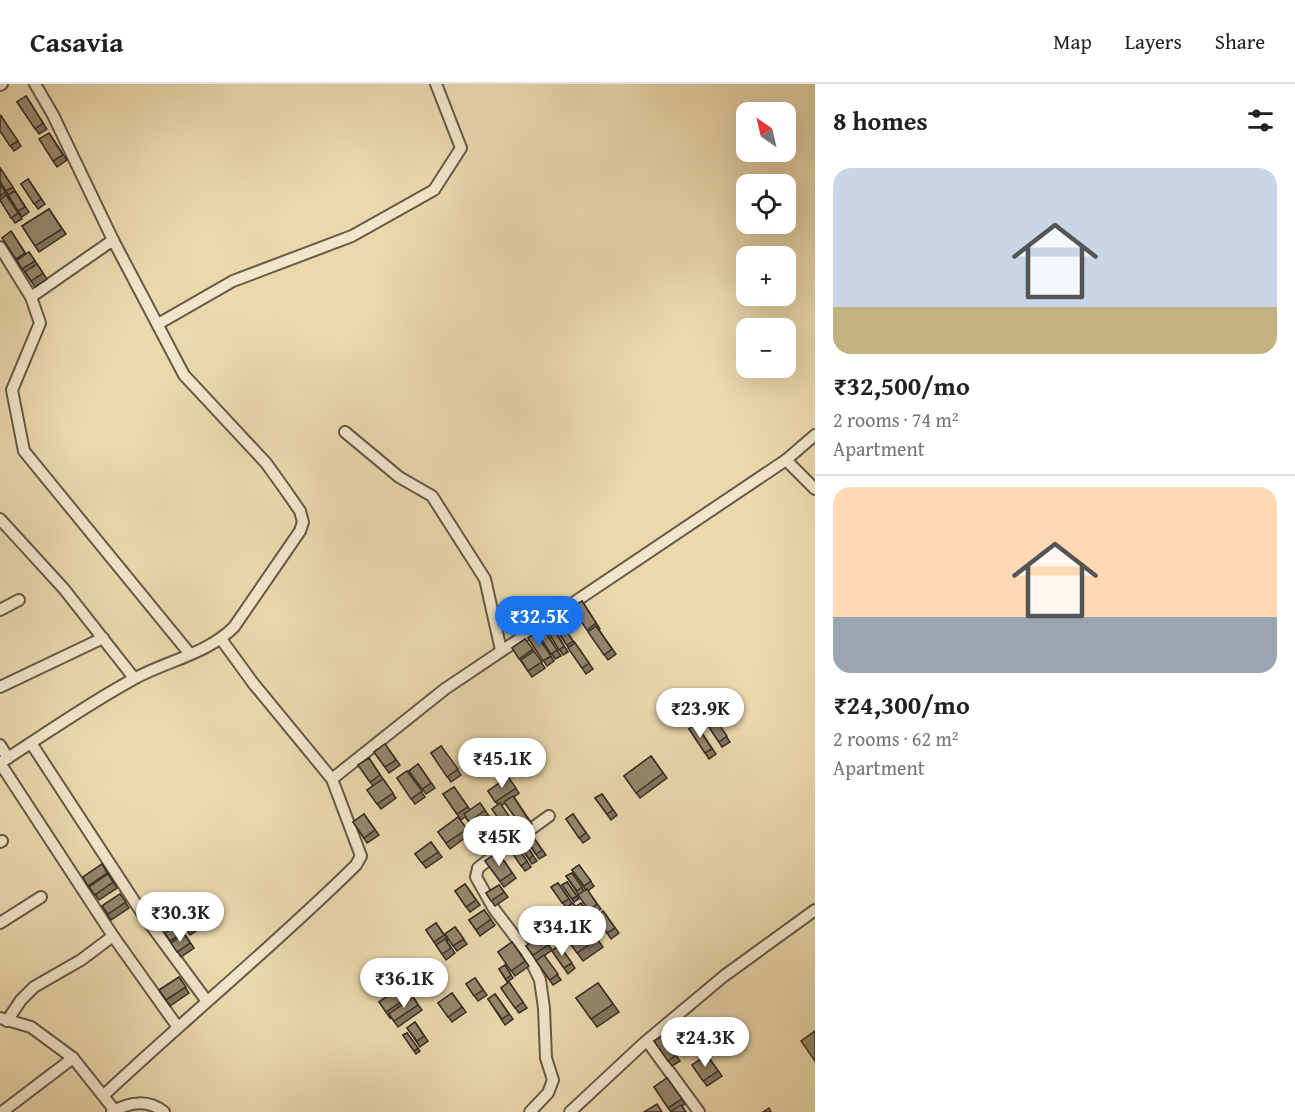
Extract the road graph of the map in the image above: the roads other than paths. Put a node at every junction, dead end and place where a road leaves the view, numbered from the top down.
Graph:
1 (35, 84) edge
2 (436, 84) edge
3 (113, 240) junction
4 (0, 247) edge
5 (31, 297) junction
6 (158, 324) junction
7 (345, 432) dead end
8 (815, 435) edge
9 (786, 460) junction
10 (815, 489) edge
11 (1, 524) edge
12 (19, 600) dead end
13 (0, 610) edge
14 (104, 638) junction
15 (221, 639) junction
16 (501, 650) junction
17 (190, 654) junction
18 (134, 678) junction
19 (0, 687) edge
20 (31, 743) junction
21 (0, 745) edge
22 (3, 762) edge
23 (332, 779) junction
24 (549, 816) dead end
25 (42, 897) dead end
26 (815, 910) edge
27 (0, 923) edge
28 (113, 936) junction
29 (206, 1000) junction
30 (4, 1020) edge
31 (177, 1026) junction
32 (647, 1041) junction
33 (73, 1058) junction
34 (104, 1095) junction
35 (114, 1111) edge
36 (2, 1112) edge
37 (164, 1112) edge
38 (530, 1112) edge
39 (570, 1112) edge
40 (699, 1112) edge

1 - 3 street
2 - 6 street
3 - 5 street
3 - 6 street
4 - 5 street
5 - 17 street
6 - 15 street
7 - 16 street
8 - 9 street
9 - 10 street
9 - 16 street
11 - 14 street
12 - 13 street
14 - 18 street
14 - 19 street
15 - 17 street
15 - 23 street
16 - 23 street
17 - 18 street
18 - 20 street
20 - 22 street
20 - 29 street
21 - 22 street
22 - 28 street
23 - 29 street
24 - 38 street
25 - 27 street
26 - 32 street
28 - 30 street
28 - 31 street
29 - 31 street
30 - 33 street
31 - 34 street
32 - 39 street
32 - 40 street
33 - 34 street
33 - 36 street
34 - 35 street
35 - 37 street

